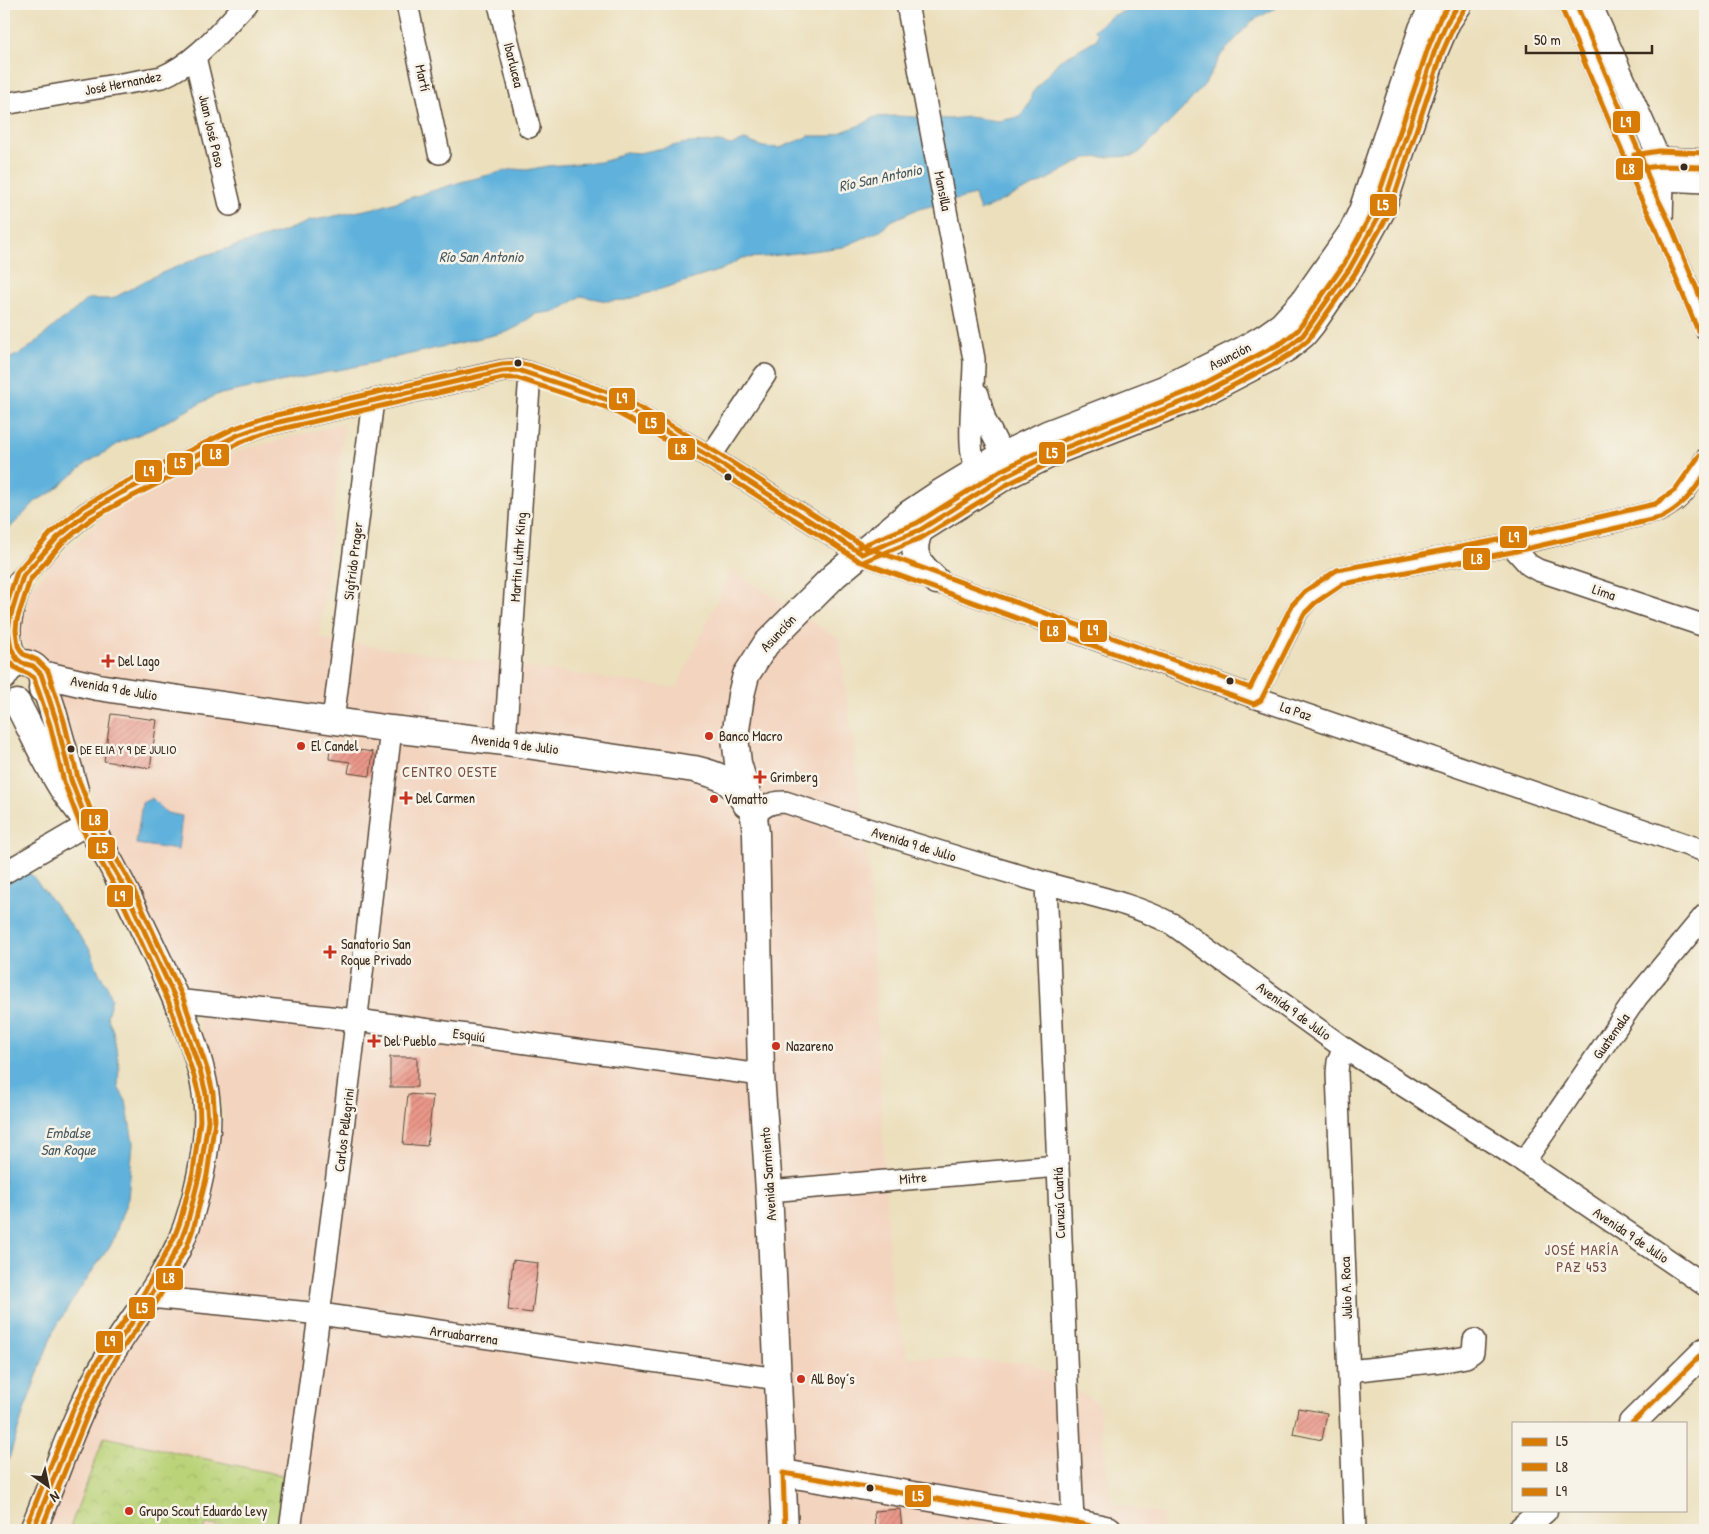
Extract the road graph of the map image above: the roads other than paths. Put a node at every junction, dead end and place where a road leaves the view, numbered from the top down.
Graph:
1 (246, 4) edge
2 (407, 4) edge
3 (498, 4) edge
4 (907, 4) edge
5 (1434, 4) edge
6 (1458, 4) edge
7 (1568, 4) edge
8 (1591, 4) edge
9 (195, 58) junction
10 (4, 104) edge
11 (529, 127) dead end
12 (439, 153) dead end
13 (1659, 158) junction
14 (1705, 160) edge
15 (1635, 162) junction
16 (1663, 180) junction
17 (1705, 182) edge
18 (1644, 188) junction
19 (230, 205) dead end
20 (1662, 224) junction
21 (1705, 328) edge
22 (530, 373) junction
23 (765, 375) dead end
24 (975, 379) junction
25 (373, 400) junction
26 (710, 457) junction
27 (1705, 460) edge
28 (993, 473) junction
29 (920, 530) junction
30 (1511, 545) junction
31 (862, 554) junction
32 (23, 576) junction
33 (937, 581) junction
34 (4, 598) edge
35 (1705, 626) edge
36 (21, 671) edge
37 (10, 697) edge
38 (1254, 697) junction
39 (333, 721) junction
40 (391, 729) junction
41 (735, 737) junction
42 (505, 742) junction
43 (694, 769) junction
44 (754, 817) junction
45 (88, 824) junction
46 (1705, 851) edge
47 (4, 872) edge
48 (1046, 884) junction
49 (1705, 915) edge
50 (176, 1000) junction
51 (357, 1020) junction
52 (1344, 1048) junction
53 (761, 1075) junction
54 (1524, 1162) junction
55 (1058, 1166) junction
56 (769, 1191) junction
57 (1705, 1285) edge
58 (150, 1297) junction
59 (320, 1314) junction
60 (1474, 1340) dead end
61 (1705, 1351) edge
62 (1349, 1371) junction
63 (778, 1379) junction
64 (1633, 1422) edge
65 (783, 1473) junction
66 (1072, 1511) junction
67 (1542, 1512) edge
68 (1103, 1529) edge
69 (33, 1530) edge
70 (290, 1530) edge
71 (785, 1530) edge
72 (1355, 1530) edge
73 (1521, 1530) edge

1 - 9 street, José Hernandez
2 - 12 street, Martí
3 - 11 street, Ibarlucea
4 - 24 street, Mansilla
5 - 28 main road, Asunción
6 - 28 main road, Asunción
7 - 15 street
8 - 13 street
9 - 10 street, José Hernandez
9 - 19 street, Juan José Paso
13 - 14 street
13 - 15 street
13 - 16 street
15 - 18 street
16 - 17 street
16 - 18 street
16 - 20 street
18 - 20 street
20 - 21 street
22 - 25 street, La Paz
22 - 26 street, La Paz
22 - 42 street, Martin Luthr King
23 - 26 street
24 - 28 street, Mansilla
24 - 28 street, Mansilla
25 - 32 street, La Paz
25 - 39 street, Sigfrido Prager
26 - 31 street, La Paz
27 - 30 street
28 - 29 main road, Asunción
28 - 31 main road, Asunción
29 - 31 main road, Asunción
29 - 33 main road
30 - 35 street, Lima
30 - 38 street
31 - 33 street, La Paz
31 - 41 main road, Asunción
32 - 34 street, La Paz
32 - 36 street
33 - 38 street, La Paz
36 - 37 main road
36 - 39 main road, Avenida 9 de Julio
36 - 45 main road
37 - 45 main road
38 - 46 street, La Paz
39 - 40 main road, Avenida 9 de Julio
40 - 42 main road, Avenida 9 de Julio
40 - 51 street, Carlos Pellegrini
41 - 43 main road, Asunción
41 - 44 main road, Asunción
42 - 43 main road, Avenida 9 de Julio
43 - 44 main road, Avenida 9 de Julio
44 - 48 street, Avenida 9 de Julio
44 - 53 main road, Avenida Sarmiento
45 - 47 street
45 - 50 main road
48 - 52 street, Avenida 9 de Julio
48 - 55 street, Curuzú Cuatiá
49 - 54 street, Guatemala
50 - 51 street, Esquiú
50 - 58 main road
51 - 53 street, Esquiú
51 - 59 street, Carlos Pellegrini
52 - 54 street, Avenida 9 de Julio
52 - 62 street, Julio A. Roca
53 - 56 main road, Avenida Sarmiento
54 - 57 street, Avenida 9 de Julio
55 - 56 street, Mitre
55 - 66 street, Curuzú Cuatiá
56 - 63 main road, Avenida Sarmiento
58 - 59 street, Arruabarrena
58 - 69 main road
59 - 63 street, Arruabarrena
59 - 70 street, Carlos Pellegrini
60 - 62 street
61 - 64 main road
62 - 72 street, Julio A. Roca
63 - 65 main road, Avenida Sarmiento
65 - 66 main road
65 - 71 main road, Avenida Sarmiento
66 - 68 main road
67 - 73 main road

